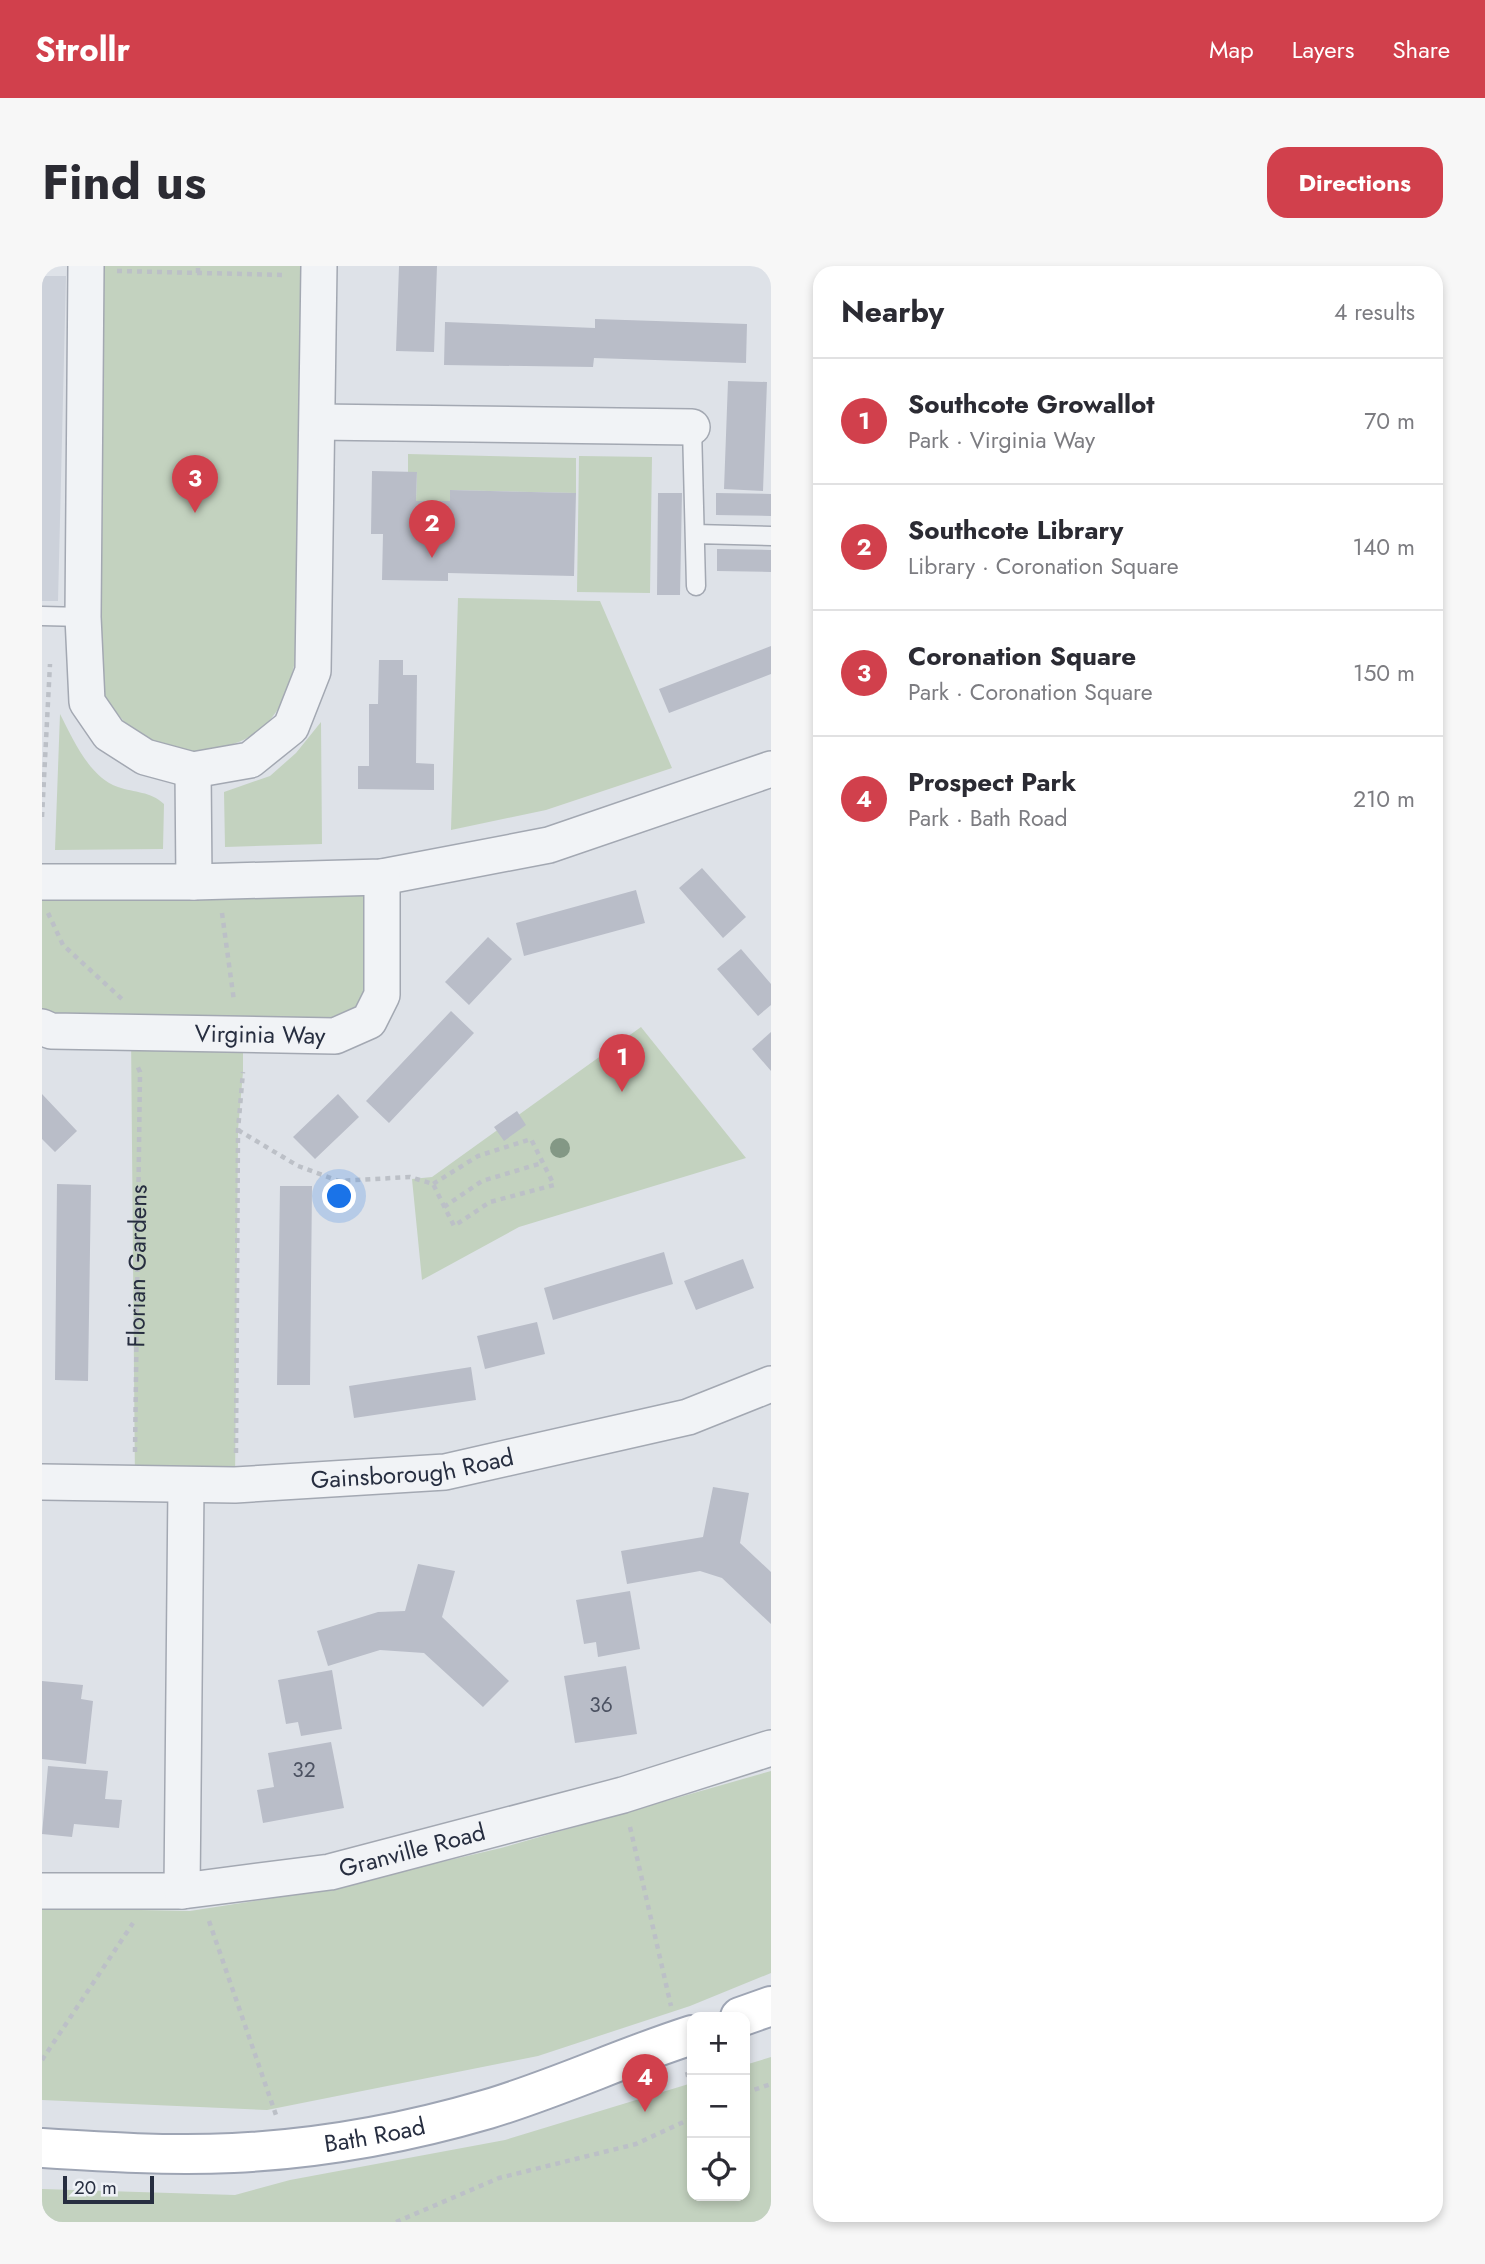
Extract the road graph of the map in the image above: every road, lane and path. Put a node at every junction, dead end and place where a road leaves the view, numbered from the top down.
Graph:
1 (198, 266) edge
2 (86, 268) edge
3 (319, 271) edge
4 (198, 273) junction
5 (318, 422) junction
6 (692, 427) joint
7 (695, 534) junction
8 (771, 536) edge
9 (696, 586) dead end
10 (42, 616) edge
11 (83, 617) junction
12 (51, 655) dead end
13 (193, 770) junction
14 (768, 777) edge
15 (42, 817) edge
16 (382, 877) junction
17 (206, 881) junction
18 (44, 894) edge
19 (129, 1006) dead end
20 (235, 1007) dead end
21 (42, 1027) edge
22 (132, 1052) dead end
23 (243, 1072) dead end
24 (238, 1130) junction
25 (542, 1163) junction
26 (433, 1184) junction
27 (444, 1206) junction
28 (771, 1384) edge
29 (42, 1482) edge
30 (135, 1483) junction
31 (235, 1485) junction
32 (186, 1486) junction
33 (771, 1748) edge
34 (623, 1795) junction
35 (42, 1891) edge
36 (182, 1891) junction
37 (139, 1892) junction
38 (771, 2006) edge
39 (750, 2013) edge
40 (683, 2036) edge
41 (42, 2060) edge
42 (689, 2075) edge
43 (771, 2084) edge
44 (750, 2091) edge
45 (687, 2120) edge
46 (278, 2122) dead end
47 (42, 2148) edge
48 (396, 2222) edge

1 - 4 path
2 - 4 path
2 - 11 street
3 - 4 path
3 - 5 street
5 - 6 street
5 - 13 street
6 - 7 lane
7 - 8 lane
7 - 9 lane
10 - 11 lane
11 - 13 street
12 - 15 path
13 - 17 street
14 - 16 street
16 - 17 street
16 - 21 street, Virginia Way
17 - 18 street
17 - 20 path
18 - 19 path
22 - 30 path, Florian Gardens
23 - 24 path
24 - 26 path
24 - 31 path
25 - 26 path
25 - 27 path
25 - 27 path
26 - 27 path
28 - 31 street, Gainsborough Road
29 - 30 street, Gainsborough Road
30 - 32 street, Gainsborough Road
31 - 32 street, Gainsborough Road
32 - 36 street
33 - 34 street, Granville Road
34 - 36 street, Granville Road
34 - 40 path
35 - 37 street, Granville Road
36 - 37 street, Granville Road
36 - 46 path
37 - 41 path
38 - 39 main road
40 - 42 path
40 - 47 main road, Bath Road
43 - 44 path
45 - 48 path

